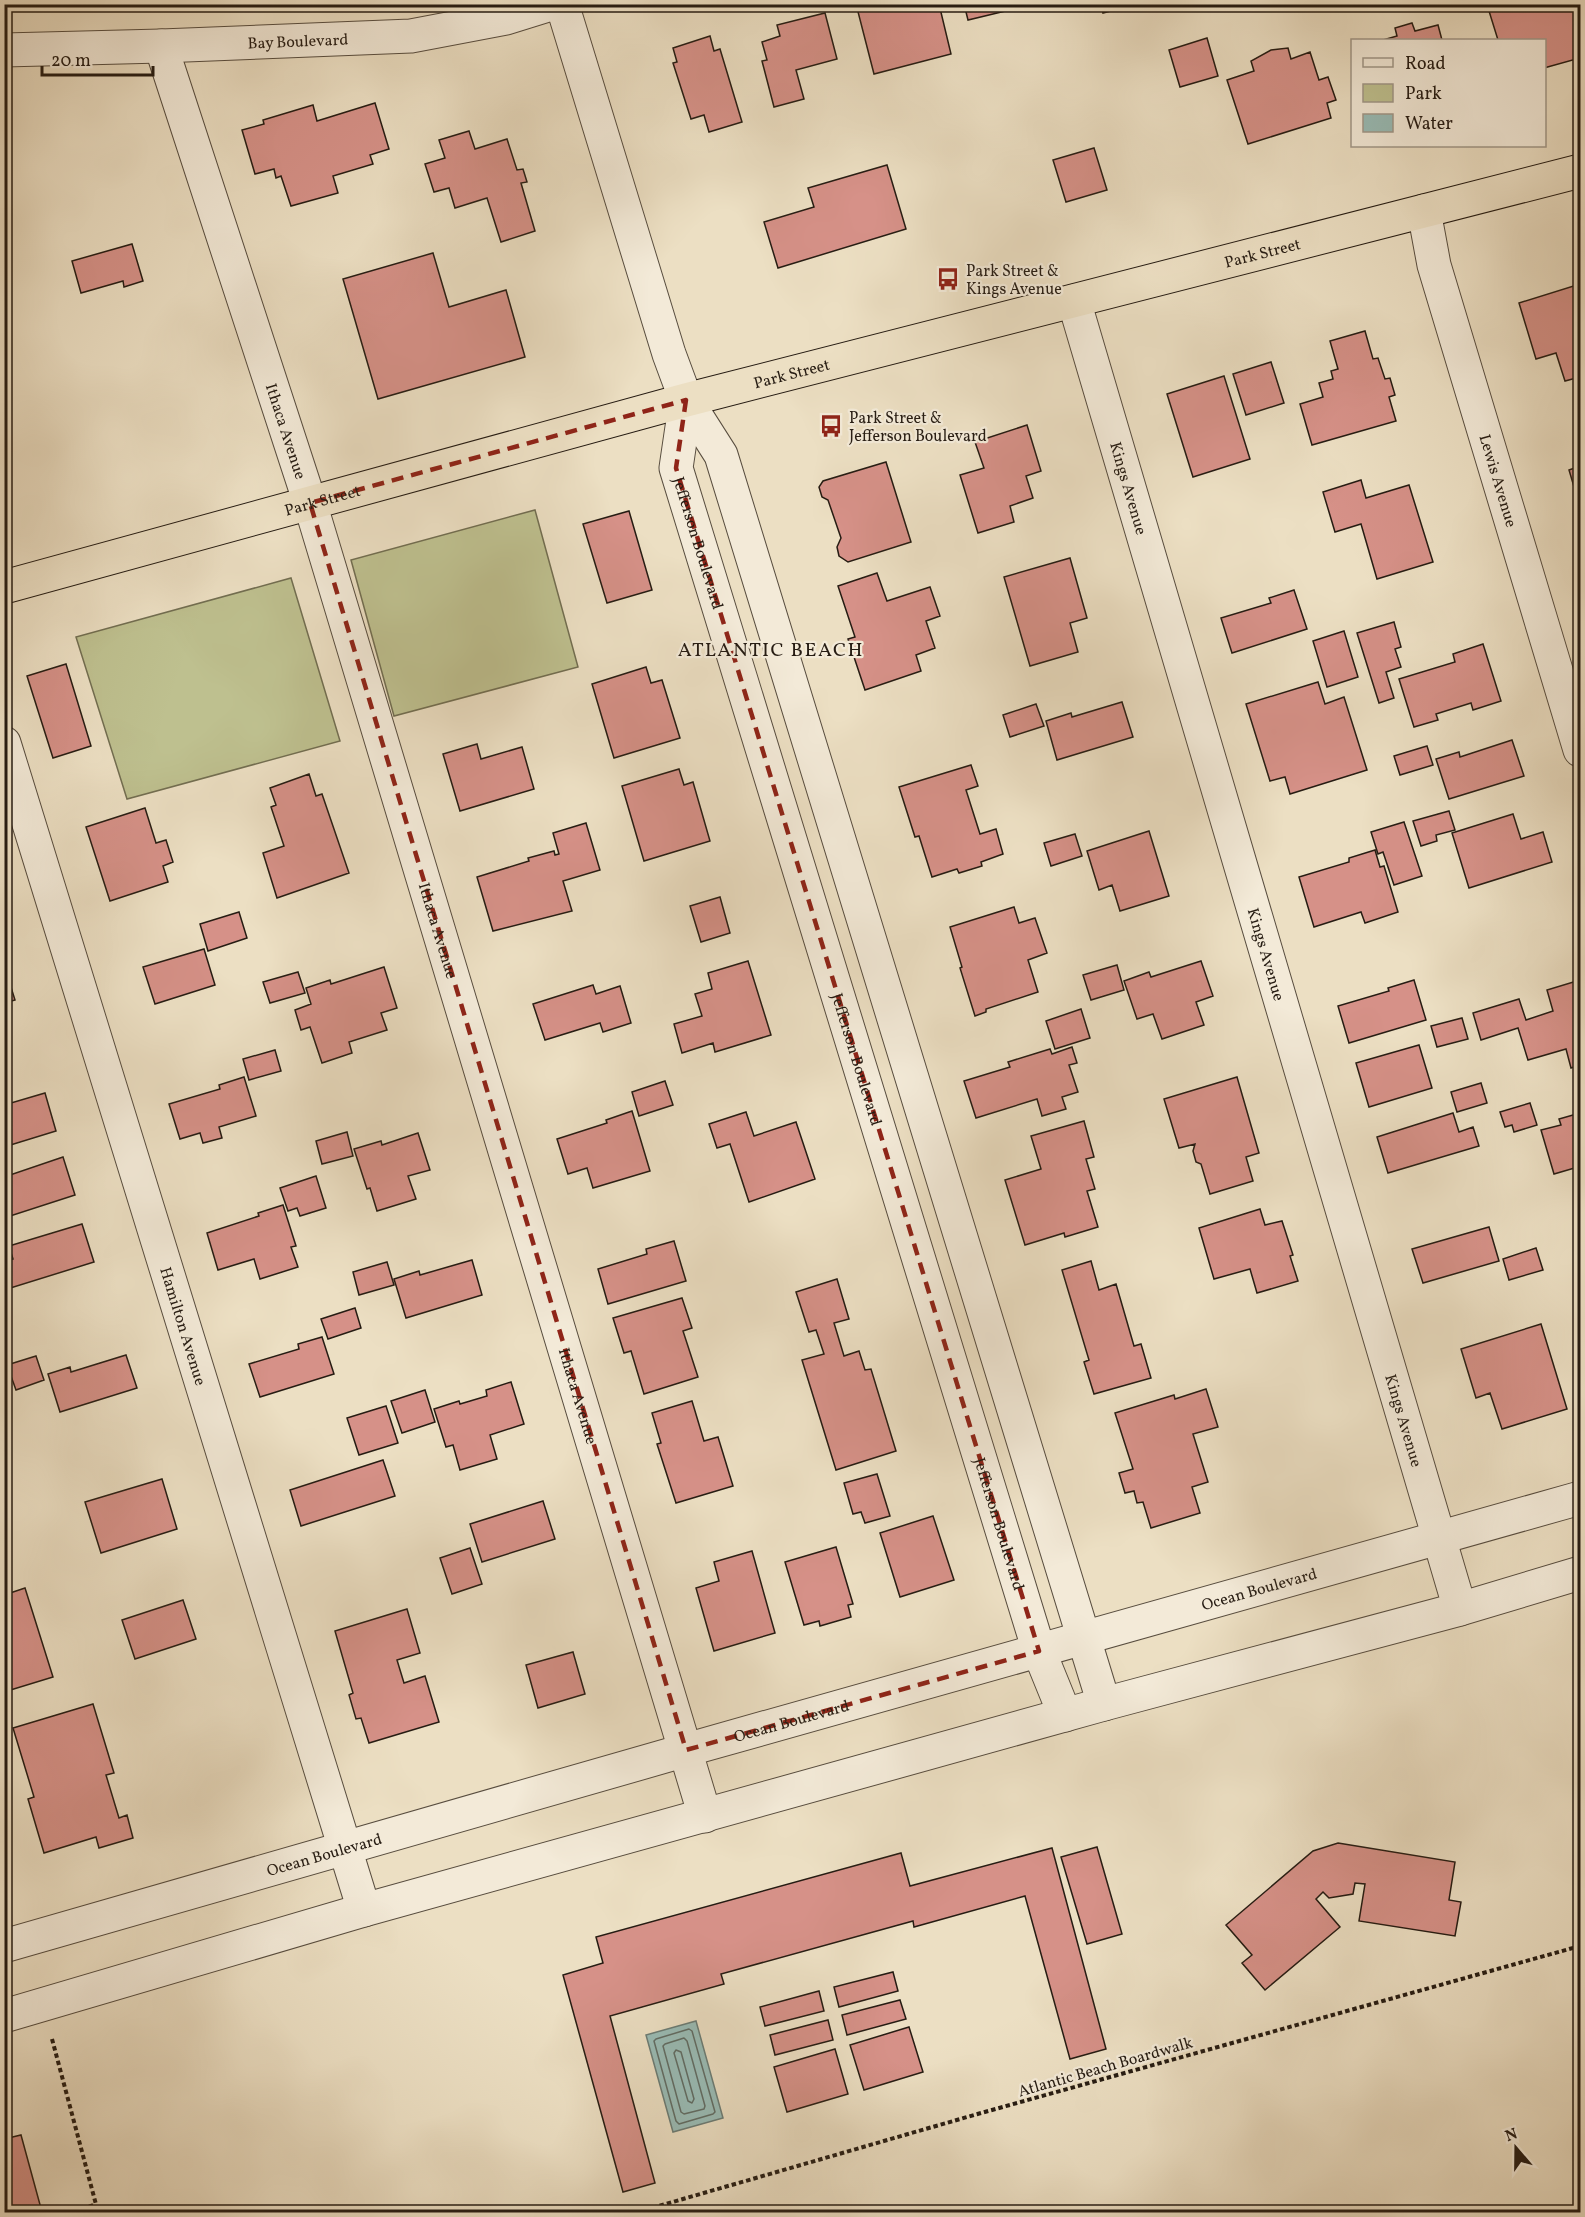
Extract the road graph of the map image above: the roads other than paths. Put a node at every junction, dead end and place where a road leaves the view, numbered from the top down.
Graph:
1 (551, 4) edge
2 (562, 4) edge
3 (161, 46) junction
4 (4, 50) edge
5 (1581, 171) edge
6 (1424, 211) junction
7 (1074, 301) junction
8 (686, 400) junction
9 (310, 503) junction
10 (4, 587) edge
11 (4, 743) edge
12 (1581, 750) edge
13 (1581, 1498) edge
14 (1439, 1538) junction
15 (1581, 1573) edge
16 (1460, 1609) junction
17 (1084, 1639) junction
18 (1039, 1651) junction
19 (1104, 1704) junction
20 (1065, 1715) junction
21 (686, 1750) junction
22 (705, 1816) junction
23 (345, 1848) junction
24 (364, 1910) junction
25 (4, 1946) edge
26 (4, 2016) edge

1 - 3 street, Bay Boulevard
2 - 8 street, Jefferson Boulevard
3 - 4 street, Bay Boulevard
3 - 9 street, Ithaca Avenue
5 - 6 highway, Park Street
6 - 7 highway, Park Street
6 - 12 street, Lewis Avenue
7 - 8 highway, Park Street
7 - 14 street, Kings Avenue
8 - 9 highway, Park Street
8 - 17 street, Jefferson Boulevard
8 - 18 street, Jefferson Boulevard
9 - 10 highway, Park Street
9 - 21 street, Ithaca Avenue
11 - 23 street, Hamilton Avenue
13 - 14 street, Ocean Boulevard
14 - 16 street, Kings Avenue
14 - 17 street, Ocean Boulevard
15 - 16 street
16 - 19 street
17 - 18 street, Ocean Boulevard
17 - 19 street, Jefferson Boulevard
18 - 20 street, Jefferson Boulevard
18 - 21 street, Ocean Boulevard
19 - 20 street
20 - 22 street
21 - 22 street, Ithaca Avenue
21 - 23 street, Ocean Boulevard
22 - 24 street
23 - 24 street, Hamilton Avenue
23 - 25 street, Ocean Boulevard
24 - 26 street

